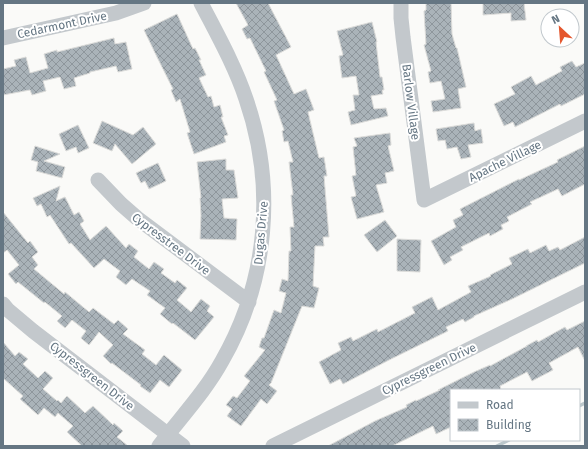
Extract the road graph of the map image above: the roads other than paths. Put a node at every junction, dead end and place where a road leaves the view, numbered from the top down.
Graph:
1 (144, 3) edge
2 (201, 3) edge
3 (402, 3) edge
4 (3, 38) edge
5 (585, 121) edge
6 (98, 180) dead end
7 (424, 200) joint
8 (585, 292) edge
9 (249, 302) junction
10 (3, 304) edge
11 (163, 440) edge
12 (182, 446) edge
13 (273, 446) edge

1 - 4 street, Cedarmont Drive
2 - 9 street, Dugas Drive
3 - 7 street, Barlow Village
5 - 7 street, Apache Village
6 - 9 street, Cypresstree Drive
8 - 13 street, Cypressgreen Drive
9 - 11 street, Dugas Drive
10 - 11 street, Cypressgreen Drive
11 - 12 street, Cypressgreen Drive

